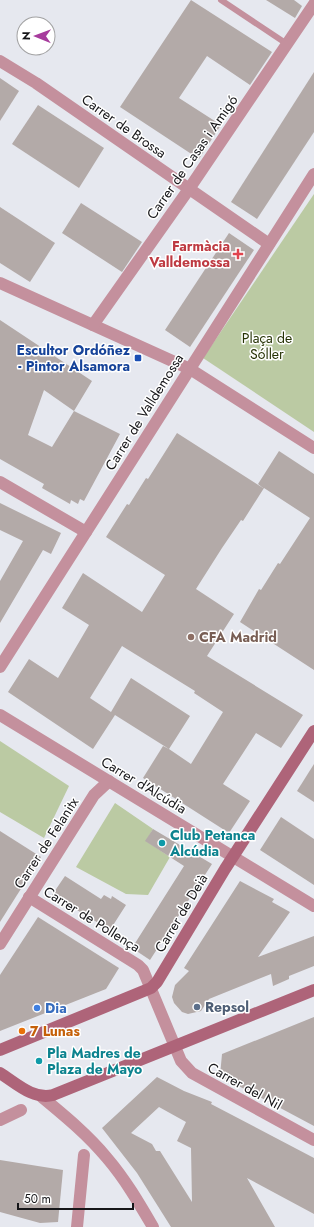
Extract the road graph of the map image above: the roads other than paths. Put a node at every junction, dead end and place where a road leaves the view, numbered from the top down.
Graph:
1 (221, 0) edge
2 (314, 4) edge
3 (288, 44) junction
4 (0, 61) edge
5 (314, 174) edge
6 (189, 189) junction
7 (269, 244) junction
8 (0, 283) edge
9 (93, 325) junction
10 (190, 369) junction
11 (314, 448) edge
12 (0, 482) edge
13 (86, 532) junction
14 (0, 667) edge
15 (0, 715) edge
16 (314, 731) edge
17 (109, 781) junction
18 (233, 857) junction
19 (29, 897) junction
20 (314, 906) edge
21 (0, 944) edge
22 (151, 988) junction
23 (314, 990) edge
24 (175, 1045) junction
25 (0, 1050) edge
26 (0, 1073) edge
27 (42, 1097) junction
28 (21, 1110) dead end
29 (0, 1120) edge
30 (314, 1140) edge
31 (84, 1155) dead end
32 (77, 1227) edge
33 (153, 1227) edge

1 - 3 lane
2 - 3 street, Carrer de Casas i Amigó
3 - 6 street, Carrer de Casas i Amigó
4 - 6 street, Carrer de Brossa
5 - 7 street, Carrer de Valldemossa
6 - 7 street, Carrer de Brossa
6 - 9 street, Carrer de Casas i Amigó
7 - 10 street, Carrer de Valldemossa
8 - 9 street
9 - 10 street
10 - 11 street
10 - 13 street, Carrer de Valldemossa
12 - 13 street
13 - 14 street, Carrer de Valldemossa
15 - 17 street, Carrer d'Alcúdia
16 - 18 street, Carrer de Deià
17 - 18 street, Carrer d'Alcúdia
17 - 19 street, Carrer de Felanitx
18 - 20 street, Carrer d'Alcúdia
18 - 22 street, Carrer de Deià
19 - 21 street, Carrer de Felanitx
19 - 22 street, Carrer de Pollença
22 - 24 street, Carrer de Pollença
22 - 25 street
23 - 24 street
24 - 27 street
24 - 30 street, Carrer del Nil
26 - 27 street
27 - 33 street
28 - 29 street
31 - 32 street

